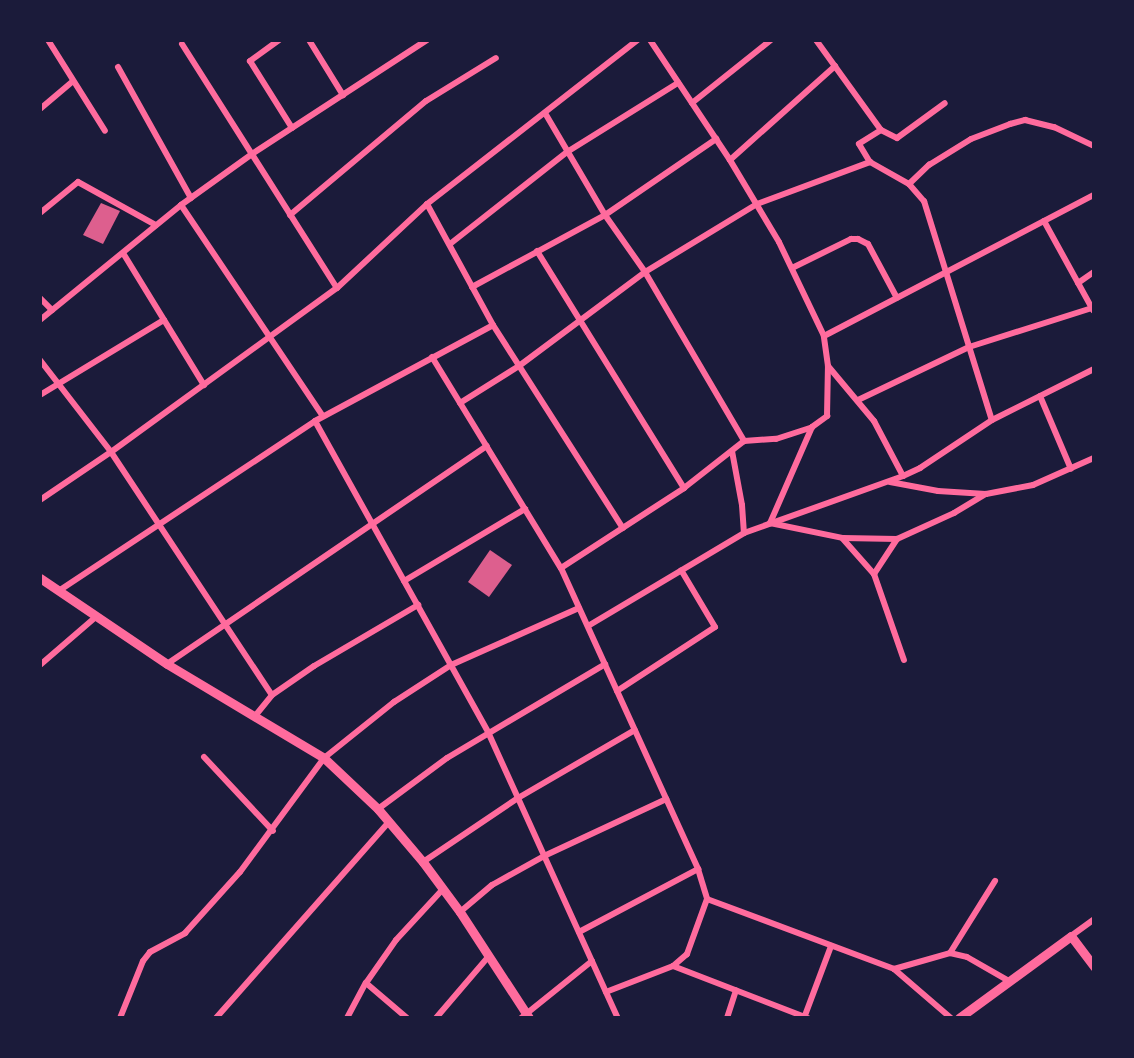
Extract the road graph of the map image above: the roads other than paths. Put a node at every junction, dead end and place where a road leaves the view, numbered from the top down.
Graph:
1 (48, 40) edge
2 (279, 40) edge
3 (309, 40) edge
4 (427, 40) edge
5 (638, 40) edge
6 (650, 40) edge
7 (771, 40) edge
8 (816, 40) edge
9 (182, 44) dead end
10 (496, 58) dead end
11 (835, 66) junction
12 (118, 67) dead end
13 (73, 81) junction
14 (678, 83) junction
15 (343, 95) junction
16 (692, 103) junction
17 (945, 103) dead end
18 (40, 109) edge
19 (545, 113) junction
20 (292, 128) junction
21 (881, 130) junction
22 (105, 131) dead end
23 (716, 139) junction
24 (1094, 146) edge
25 (567, 152) junction
26 (252, 154) junction
27 (730, 160) junction
28 (870, 162) junction
29 (909, 184) junction
30 (1094, 195) edge
31 (191, 198) junction
32 (427, 204) junction
33 (757, 204) junction
34 (181, 205) junction
35 (40, 213) edge
36 (290, 215) junction
37 (605, 215) junction
38 (1044, 221) junction
39 (156, 225) junction
40 (450, 244) junction
41 (537, 251) junction
42 (123, 253) junction
43 (792, 268) junction
44 (645, 272) junction
45 (1094, 272) edge
46 (945, 273) junction
47 (1078, 283) junction
48 (472, 287) junction
49 (337, 288) junction
50 (40, 298) edge
51 (897, 298) junction
52 (1093, 309) edge
53 (52, 310) junction
54 (40, 320) edge
55 (164, 320) junction
56 (580, 320) junction
57 (493, 325) junction
58 (824, 336) junction
59 (270, 337) junction
60 (969, 347) junction
61 (432, 357) junction
62 (40, 360) edge
63 (519, 366) junction
64 (828, 366) junction
65 (1094, 369) edge
66 (59, 383) junction
67 (204, 385) junction
68 (40, 395) edge
69 (1040, 396) junction
70 (858, 400) junction
71 (460, 403) junction
72 (323, 416) junction
73 (992, 420) junction
74 (315, 421) junction
75 (812, 427) junction
76 (744, 441) junction
77 (487, 446) junction
78 (732, 451) junction
79 (111, 452) junction
80 (1094, 458) edge
81 (1071, 469) junction
82 (903, 476) junction
83 (890, 482) junction
84 (684, 488) junction
85 (986, 494) junction
86 (40, 500) edge
87 (525, 509) junction
88 (770, 523) junction
89 (372, 524) junction
90 (159, 525) junction
91 (623, 528) junction
92 (744, 532) junction
93 (843, 538) junction
94 (897, 538) junction
95 (561, 568) junction
96 (681, 570) junction
97 (874, 574) junction
98 (404, 581) junction
99 (43, 583) edge
100 (60, 590) junction
101 (418, 605) junction
102 (579, 609) junction
103 (97, 616) junction
104 (224, 625) junction
105 (588, 626) junction
106 (904, 660) dead end
107 (40, 664) edge
108 (167, 664) junction
109 (605, 664) junction
110 (451, 665) junction
111 (617, 690) junction
112 (272, 695) junction
113 (255, 716) junction
114 (635, 730) junction
115 (488, 732) junction
116 (204, 757) dead end
117 (324, 758) junction
118 (518, 798) junction
119 (666, 799) junction
120 (378, 809) junction
121 (389, 822) junction
122 (273, 831) junction
123 (544, 856) junction
124 (423, 862) junction
125 (698, 869) junction
126 (995, 881) dead end
127 (443, 889) junction
128 (707, 899) junction
129 (460, 912) junction
130 (1094, 919) edge
131 (579, 932) junction
132 (1071, 936) junction
133 (831, 946) junction
134 (950, 953) junction
135 (489, 956) junction
136 (592, 961) junction
137 (673, 966) junction
138 (1094, 966) edge
139 (894, 969) junction
140 (1009, 981) junction
141 (366, 983) junction
142 (735, 990) junction
143 (606, 993) junction
144 (525, 1016) edge
145 (965, 1016) edge
146 (120, 1017) edge
147 (216, 1017) edge
148 (347, 1017) edge
149 (407, 1017) edge
150 (436, 1017) edge
151 (618, 1017) edge
152 (727, 1017) edge
153 (806, 1017) edge
154 (951, 1017) edge

1 - 13 street
2 - 20 street
3 - 15 street
4 - 15 street
5 - 19 street
6 - 14 street
7 - 16 street
8 - 11 street
9 - 26 street
10 - 36 street
11 - 21 street
11 - 27 street
12 - 31 street
13 - 18 street
13 - 22 street
14 - 16 street
14 - 25 street
15 - 20 street
16 - 23 street
17 - 21 street
19 - 25 street
19 - 32 street
20 - 26 street
21 - 28 street
23 - 27 street
23 - 37 street
24 - 29 street
25 - 37 street
25 - 40 street
26 - 31 street
26 - 36 street
27 - 33 street
28 - 29 street
28 - 33 street
29 - 46 street
30 - 38 street
31 - 34 street
32 - 40 street
32 - 49 street
33 - 43 street
33 - 44 street
34 - 39 street
34 - 59 street
35 - 39 street
36 - 49 street
37 - 41 street
37 - 44 street
38 - 46 street
38 - 47 street
39 - 42 street
40 - 48 street
41 - 48 street
41 - 56 street
42 - 53 street
42 - 55 street
43 - 51 street
43 - 58 street
44 - 56 street
44 - 76 street
45 - 47 street
46 - 51 street
46 - 60 street
47 - 52 street
48 - 57 street
49 - 59 street
50 - 53 street
51 - 58 street
52 - 60 street
53 - 54 street
55 - 66 street
55 - 67 street
56 - 63 street
56 - 84 street
57 - 61 street
57 - 63 street
58 - 64 street
59 - 67 street
59 - 72 street
60 - 70 street
60 - 73 street
61 - 71 street
61 - 72 street
62 - 66 street
63 - 71 street
63 - 91 street
64 - 70 street
64 - 75 street
65 - 69 street
66 - 68 street
66 - 79 street
67 - 79 street
69 - 73 street
69 - 81 street
70 - 82 street
71 - 77 street
72 - 74 street
73 - 82 street
74 - 89 street
74 - 90 street
75 - 76 street
75 - 88 street
76 - 78 street
77 - 87 street
77 - 89 street
78 - 84 street
78 - 92 street
79 - 86 street
79 - 90 street
80 - 81 street
81 - 85 street
82 - 83 street
83 - 85 street
83 - 88 street
84 - 91 street
85 - 94 street
87 - 95 street
87 - 98 street
88 - 92 street
88 - 93 street
89 - 98 street
89 - 104 street
90 - 100 street
90 - 104 street
91 - 95 street
92 - 96 street
93 - 94 street
93 - 97 street
94 - 97 street
95 - 102 street
96 - 105 street
96 - 111 street
97 - 106 street
98 - 101 street
99 - 100 street
100 - 103 street
101 - 110 street
101 - 112 street
102 - 105 street
102 - 110 street
103 - 107 street
103 - 108 street
104 - 108 street
104 - 112 street
105 - 109 street
108 - 113 street
109 - 111 street
109 - 115 street
110 - 115 street
110 - 117 street
111 - 114 street
112 - 113 street
113 - 117 street
114 - 118 street
114 - 119 street
115 - 118 street
115 - 120 street
116 - 122 street
117 - 120 street
117 - 122 street
118 - 123 street
118 - 124 street
119 - 123 street
119 - 125 street
120 - 121 street
121 - 124 street
121 - 147 street
122 - 146 street
123 - 129 street
123 - 131 street
124 - 127 street
125 - 128 street
125 - 131 street
126 - 134 street
127 - 129 street
127 - 141 street
128 - 133 street
128 - 137 street
129 - 135 street
130 - 132 street
131 - 136 street
132 - 138 street
132 - 140 street
133 - 139 street
133 - 153 street
134 - 139 street
134 - 140 street
135 - 144 street
135 - 150 street
136 - 143 street
136 - 144 street
137 - 142 street
137 - 143 street
139 - 154 street
140 - 145 street
141 - 148 street
141 - 149 street
142 - 152 street
142 - 153 street
143 - 151 street

